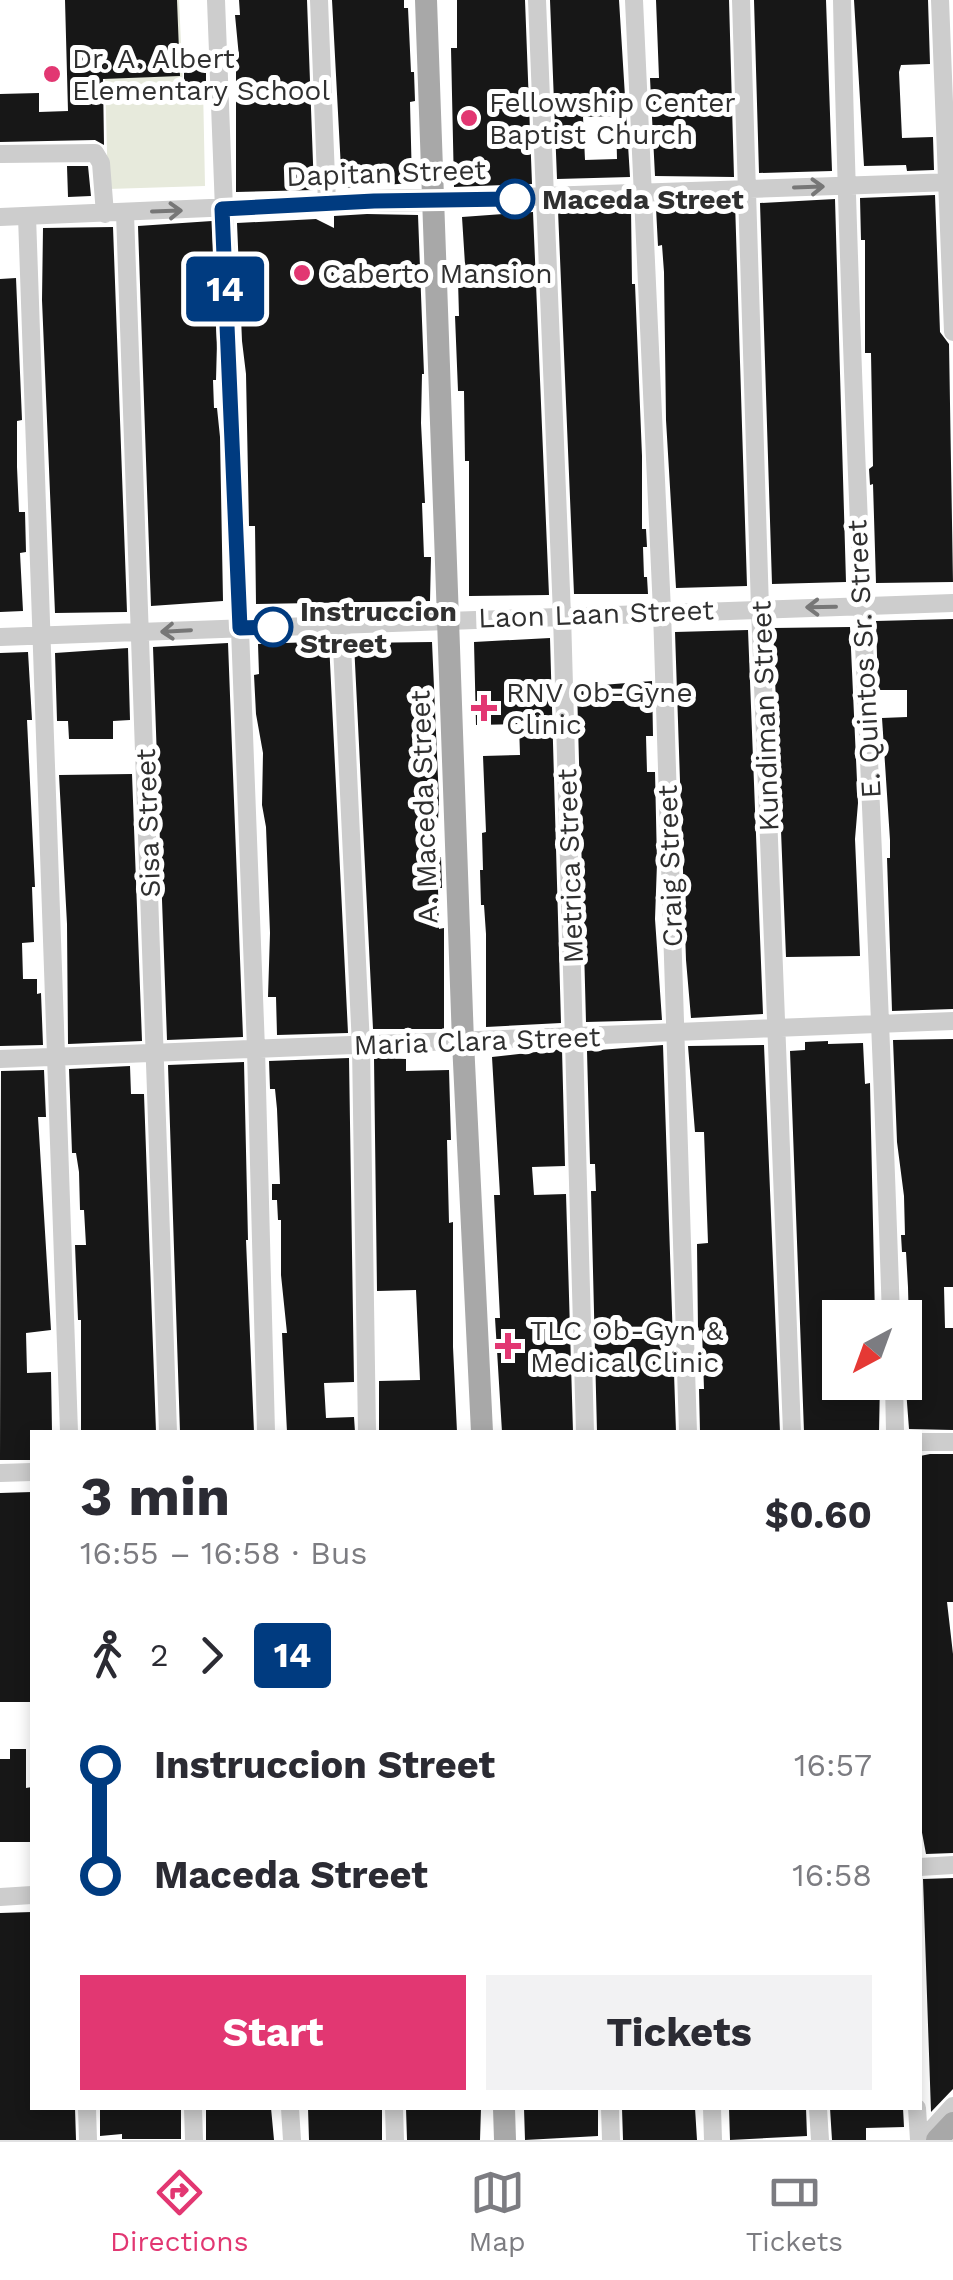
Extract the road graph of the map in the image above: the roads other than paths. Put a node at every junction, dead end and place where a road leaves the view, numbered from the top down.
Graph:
1 (216, 0) edge
2 (319, 0) edge
3 (426, 0) edge
4 (537, 0) edge
5 (634, 0) edge
6 (741, 0) edge
7 (842, 0) edge
8 (940, 0) edge
9 (0, 154) edge
10 (950, 182) edge
11 (846, 186) junction
12 (748, 189) junction
13 (643, 194) junction
14 (544, 198) junction
15 (432, 200) junction
16 (374, 201) joint
17 (327, 203) junction
18 (222, 209) junction
19 (125, 213) junction
20 (105, 214) junction
21 (27, 216) junction
22 (0, 218) edge
23 (953, 332) edge
24 (953, 603) edge
25 (861, 606) junction
26 (760, 608) junction
27 (662, 612) junction
28 (562, 615) junction
29 (448, 620) junction
30 (341, 626) junction
31 (240, 628) junction
32 (141, 633) junction
33 (40, 636) junction
34 (0, 638) edge
35 (953, 1022) edge
36 (882, 1024) junction
37 (778, 1029) junction
38 (675, 1033) junction
39 (576, 1038) junction
40 (463, 1042) junction
41 (361, 1046) junction
42 (256, 1049) junction
43 (156, 1053) junction
44 (54, 1057) junction
45 (0, 1058) edge
46 (891, 1300) edge
47 (894, 1400) edge
48 (69, 1430) edge
49 (168, 1430) edge
50 (266, 1430) edge
51 (368, 1430) edge
52 (482, 1430) edge
53 (586, 1430) edge
54 (688, 1430) edge
55 (792, 1430) edge
56 (895, 1430) edge
57 (922, 1442) edge
58 (953, 1442) edge
59 (30, 1472) edge
60 (0, 1473) edge
61 (953, 1865) edge
62 (922, 1867) edge
63 (30, 1896) edge
64 (0, 1897) edge
65 (953, 2106) edge
66 (86, 2110) edge
67 (193, 2110) edge
68 (290, 2110) edge
69 (394, 2110) edge
70 (504, 2110) edge
71 (610, 2110) edge
72 (712, 2110) edge
73 (818, 2110) edge
74 (918, 2110) edge
75 (953, 2123) edge
76 (88, 2140) edge
77 (194, 2140) edge
78 (292, 2140) edge
79 (394, 2140) edge
80 (505, 2140) edge
81 (611, 2140) edge
82 (713, 2140) edge
83 (820, 2140) edge
84 (920, 2140) edge
85 (937, 2140) edge

1 - 18 street
2 - 17 street
3 - 15 main road, A. Maceda Street
4 - 14 street, Metrica Street
5 - 13 street, Craig Street
6 - 12 street, Kundiman Street
7 - 11 street, E. Quintos Sr. Street
8 - 10 street
9 - 20 street
10 - 11 street, Dapitan Street
10 - 23 street
12 -> 11 street, Dapitan Street
11 - 25 street, E. Quintos Sr. Street
12 - 13 street, Dapitan Street
12 - 26 street, Kundiman Street
13 - 14 street, Dapitan Street
13 - 27 street, Craig Street
14 - 15 street, Dapitan Street
14 - 28 street, Metrica Street
15 - 16 main road, Dapitan Street
15 - 29 main road, A. Maceda Street
16 - 17 street, Dapitan Street
17 - 18 street, Dapitan Street
19 -> 18 street, Dapitan Street
18 - 31 street
19 - 20 street, Dapitan Street
19 - 32 street, Sisa Street
20 - 21 street, Dapitan Street
21 - 22 street, Dapitan Street
21 - 33 street
24 - 25 street, Laon Laan Street
25 -> 26 street, Laon Laan Street
25 - 36 street, E. Quintos Sr. Street
26 - 27 street, Laon Laan Street
26 - 37 street, Kundiman Street
27 - 28 street, Laon Laan Street
27 - 38 street, Craig Street
28 - 29 street, Laon Laan Street
28 - 39 street, Metrica Street
29 - 30 street, Laon Laan Street
29 - 40 main road, A. Maceda Street
30 - 31 street, Laon Laan Street
30 - 41 street
31 -> 32 street, Laon Laan Street
31 - 42 street
32 - 33 street, Laon Laan Street
32 - 43 street, Sisa Street
33 - 34 street, Laon Laan Street
33 - 44 street
35 - 36 street, Maria Clara Street
36 - 37 street, Maria Clara Street
36 - 46 street, E. Quintos Sr. Street
37 - 38 street, Maria Clara Street
37 - 55 street, Kundiman Street
38 - 39 street, Maria Clara Street
38 - 54 street, Craig Street
39 - 40 street, Maria Clara Street
39 - 53 street, Metrica Street
40 - 41 street, Maria Clara Street
40 - 52 main road, A. Maceda Street
41 - 42 street, Maria Clara Street
41 - 51 street
42 - 43 street, Maria Clara Street
42 - 50 street
43 - 44 street, Maria Clara Street
43 - 49 street, Sisa Street
44 - 45 street, Maria Clara Street
44 - 48 street
47 - 56 street
57 - 58 street
59 - 60 street
61 - 62 street
63 - 64 street
65 - 84 street
66 - 76 street
67 - 77 street
68 - 78 street
69 - 79 street
70 - 80 main road
71 - 81 street
72 - 82 street
73 - 83 street
74 - 84 street
75 - 85 main road

